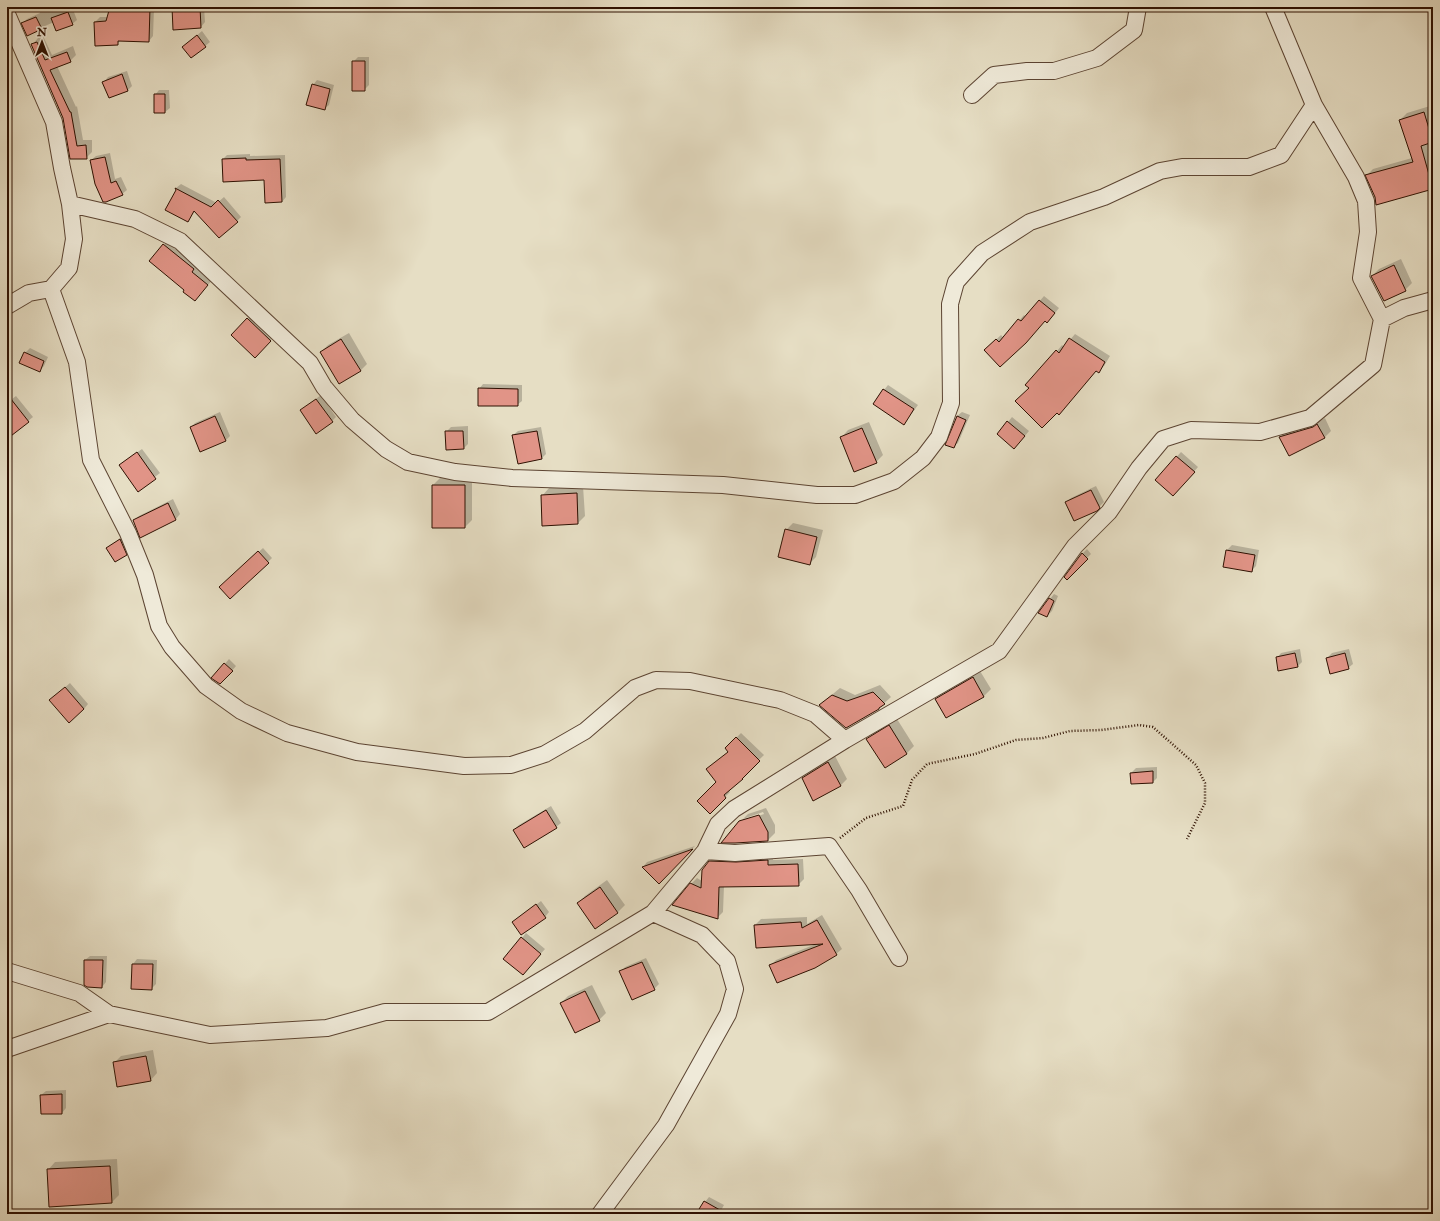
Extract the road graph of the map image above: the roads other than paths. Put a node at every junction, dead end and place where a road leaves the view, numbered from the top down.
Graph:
1 (1138, 7) edge
2 (1273, 7) edge
3 (7, 14) edge
4 (972, 95) dead end
5 (1314, 106) junction
6 (70, 204) junction
7 (51, 289) junction
8 (1433, 300) edge
9 (7, 306) edge
10 (1382, 319) junction
11 (845, 740) junction
12 (705, 851) junction
13 (653, 912) junction
14 (899, 958) dead end
15 (7, 971) edge
16 (109, 1014) junction
17 (7, 1049) edge
18 (600, 1214) edge

1 - 4 street
2 - 5 street
3 - 6 street
5 - 6 street
5 - 10 street
6 - 7 street
7 - 9 street
7 - 11 street
8 - 10 street
10 - 11 street
11 - 12 street
12 - 13 street
12 - 14 street
13 - 16 street
13 - 18 street
15 - 16 street
16 - 17 street

